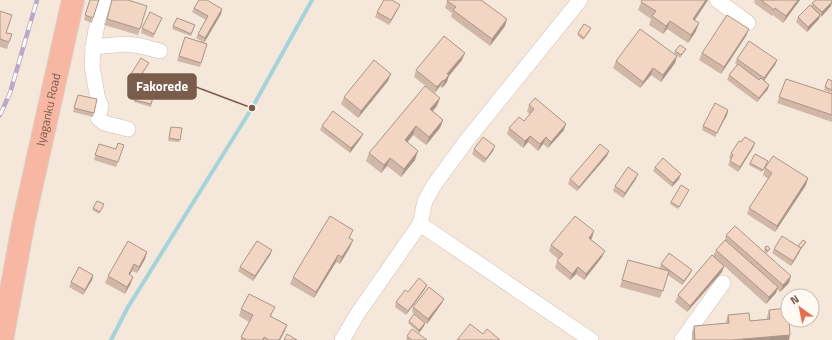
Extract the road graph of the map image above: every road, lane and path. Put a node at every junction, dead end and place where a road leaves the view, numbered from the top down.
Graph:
1 (73, 0) edge
2 (104, 0) edge
3 (580, 0) edge
4 (717, 0) edge
5 (748, 23) dead end
6 (93, 47) junction
7 (160, 51) dead end
8 (128, 128) dead end
9 (24, 220) junction
10 (420, 224) junction
11 (0, 272) edge
12 (723, 283) dead end
13 (2, 340) edge
14 (342, 340) edge
15 (591, 340) edge
16 (682, 340) edge

1 - 9 highway, Iyaganku Road
2 - 6 street
3 - 10 street
4 - 5 street
6 - 7 street
6 - 8 street
9 - 11 highway, Iyaganku Road
9 - 13 highway, Iyaganku Road
10 - 14 street
10 - 15 street
12 - 16 street

